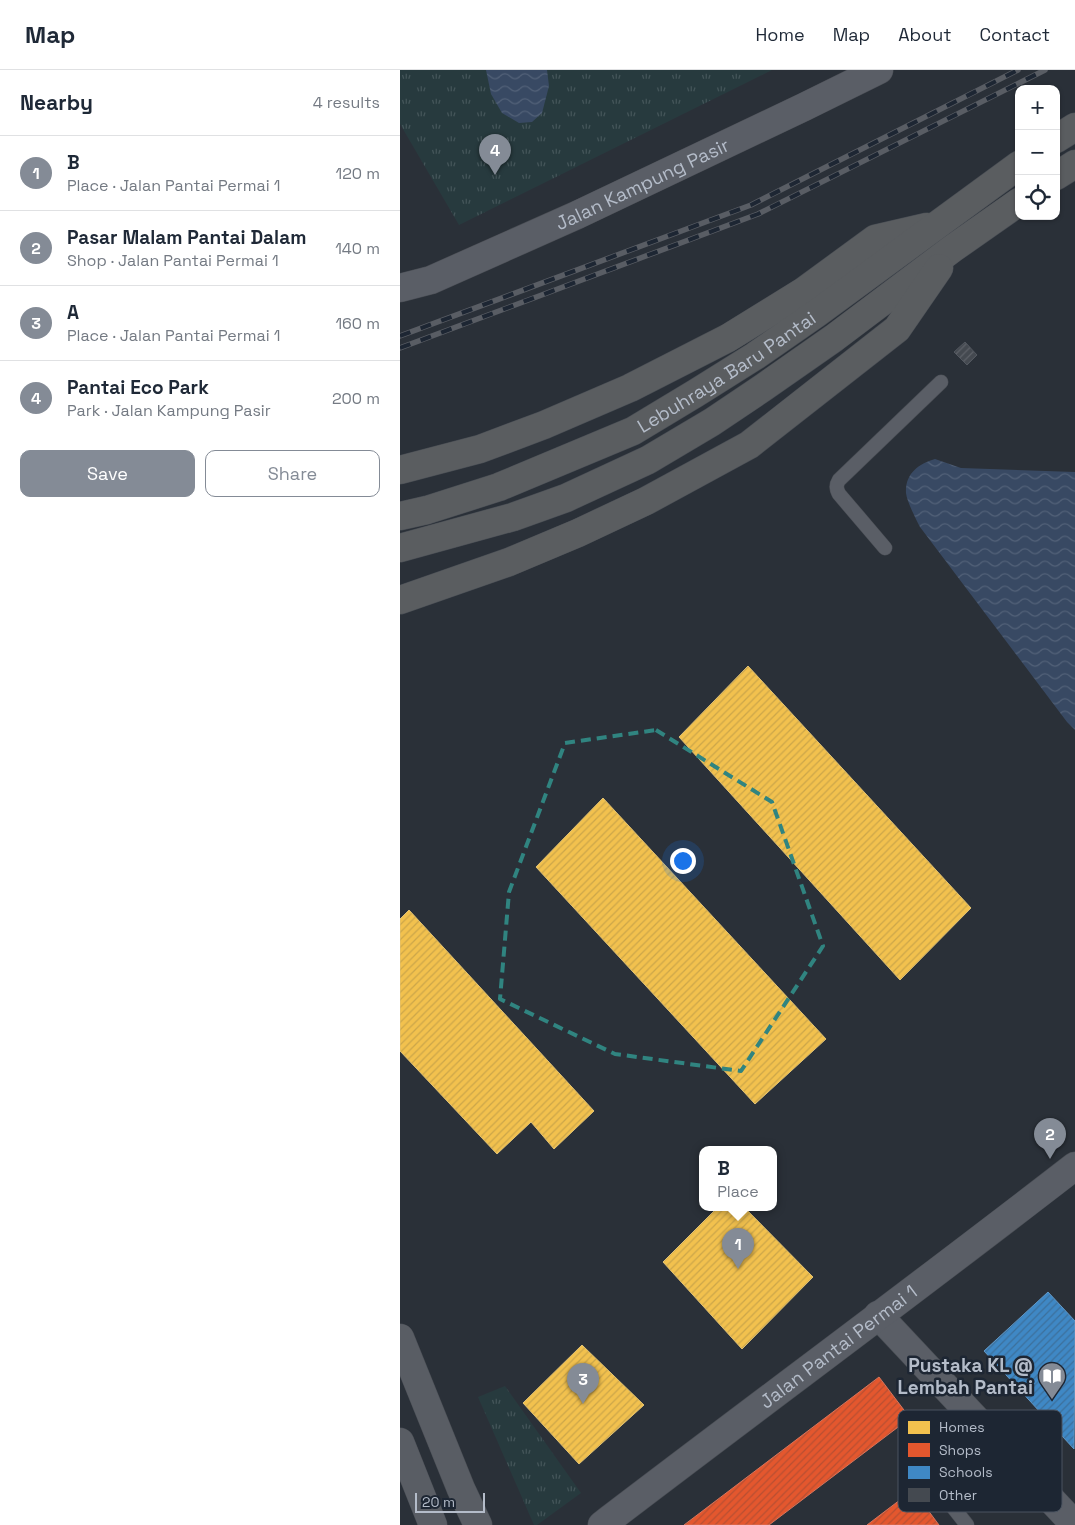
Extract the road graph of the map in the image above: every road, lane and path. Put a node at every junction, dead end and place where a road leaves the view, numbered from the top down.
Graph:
1 (879, 70) edge
2 (1075, 127) edge
3 (1060, 136) edge
4 (1075, 164) edge
5 (1015, 168) edge
6 (1058, 175) edge
7 (1015, 205) edge
8 (938, 224) junction
9 (952, 249) junction
10 (400, 288) edge
11 (941, 382) dead end
12 (400, 470) edge
13 (400, 516) edge
14 (400, 548) edge
15 (885, 548) dead end
16 (400, 600) edge
17 (1075, 1166) edge
18 (878, 1315) junction
19 (400, 1338) edge
20 (967, 1410) edge
21 (400, 1442) edge
22 (1062, 1511) edge
23 (957, 1512) edge
24 (433, 1525) edge
25 (478, 1525) edge
26 (602, 1525) edge
27 (967, 1525) edge
28 (1075, 1525) edge

1 - 10 street, Jalan Kampung Pasir
2 - 3 highway
4 - 6 highway
5 - 8 highway, Lebuhraya Baru Pantai
7 - 9 highway, Lebuhraya Baru Pantai
8 - 12 highway
8 - 13 highway, Lebuhraya Baru Pantai
9 - 14 highway, Lebuhraya Baru Pantai
9 - 16 highway
11 - 15 lane
17 - 18 street, Jalan Pantai Permai 1
18 - 20 street
18 - 26 street, Jalan Pantai Permai 1
19 - 25 main road
21 - 24 main road
22 - 28 street
23 - 27 lane

